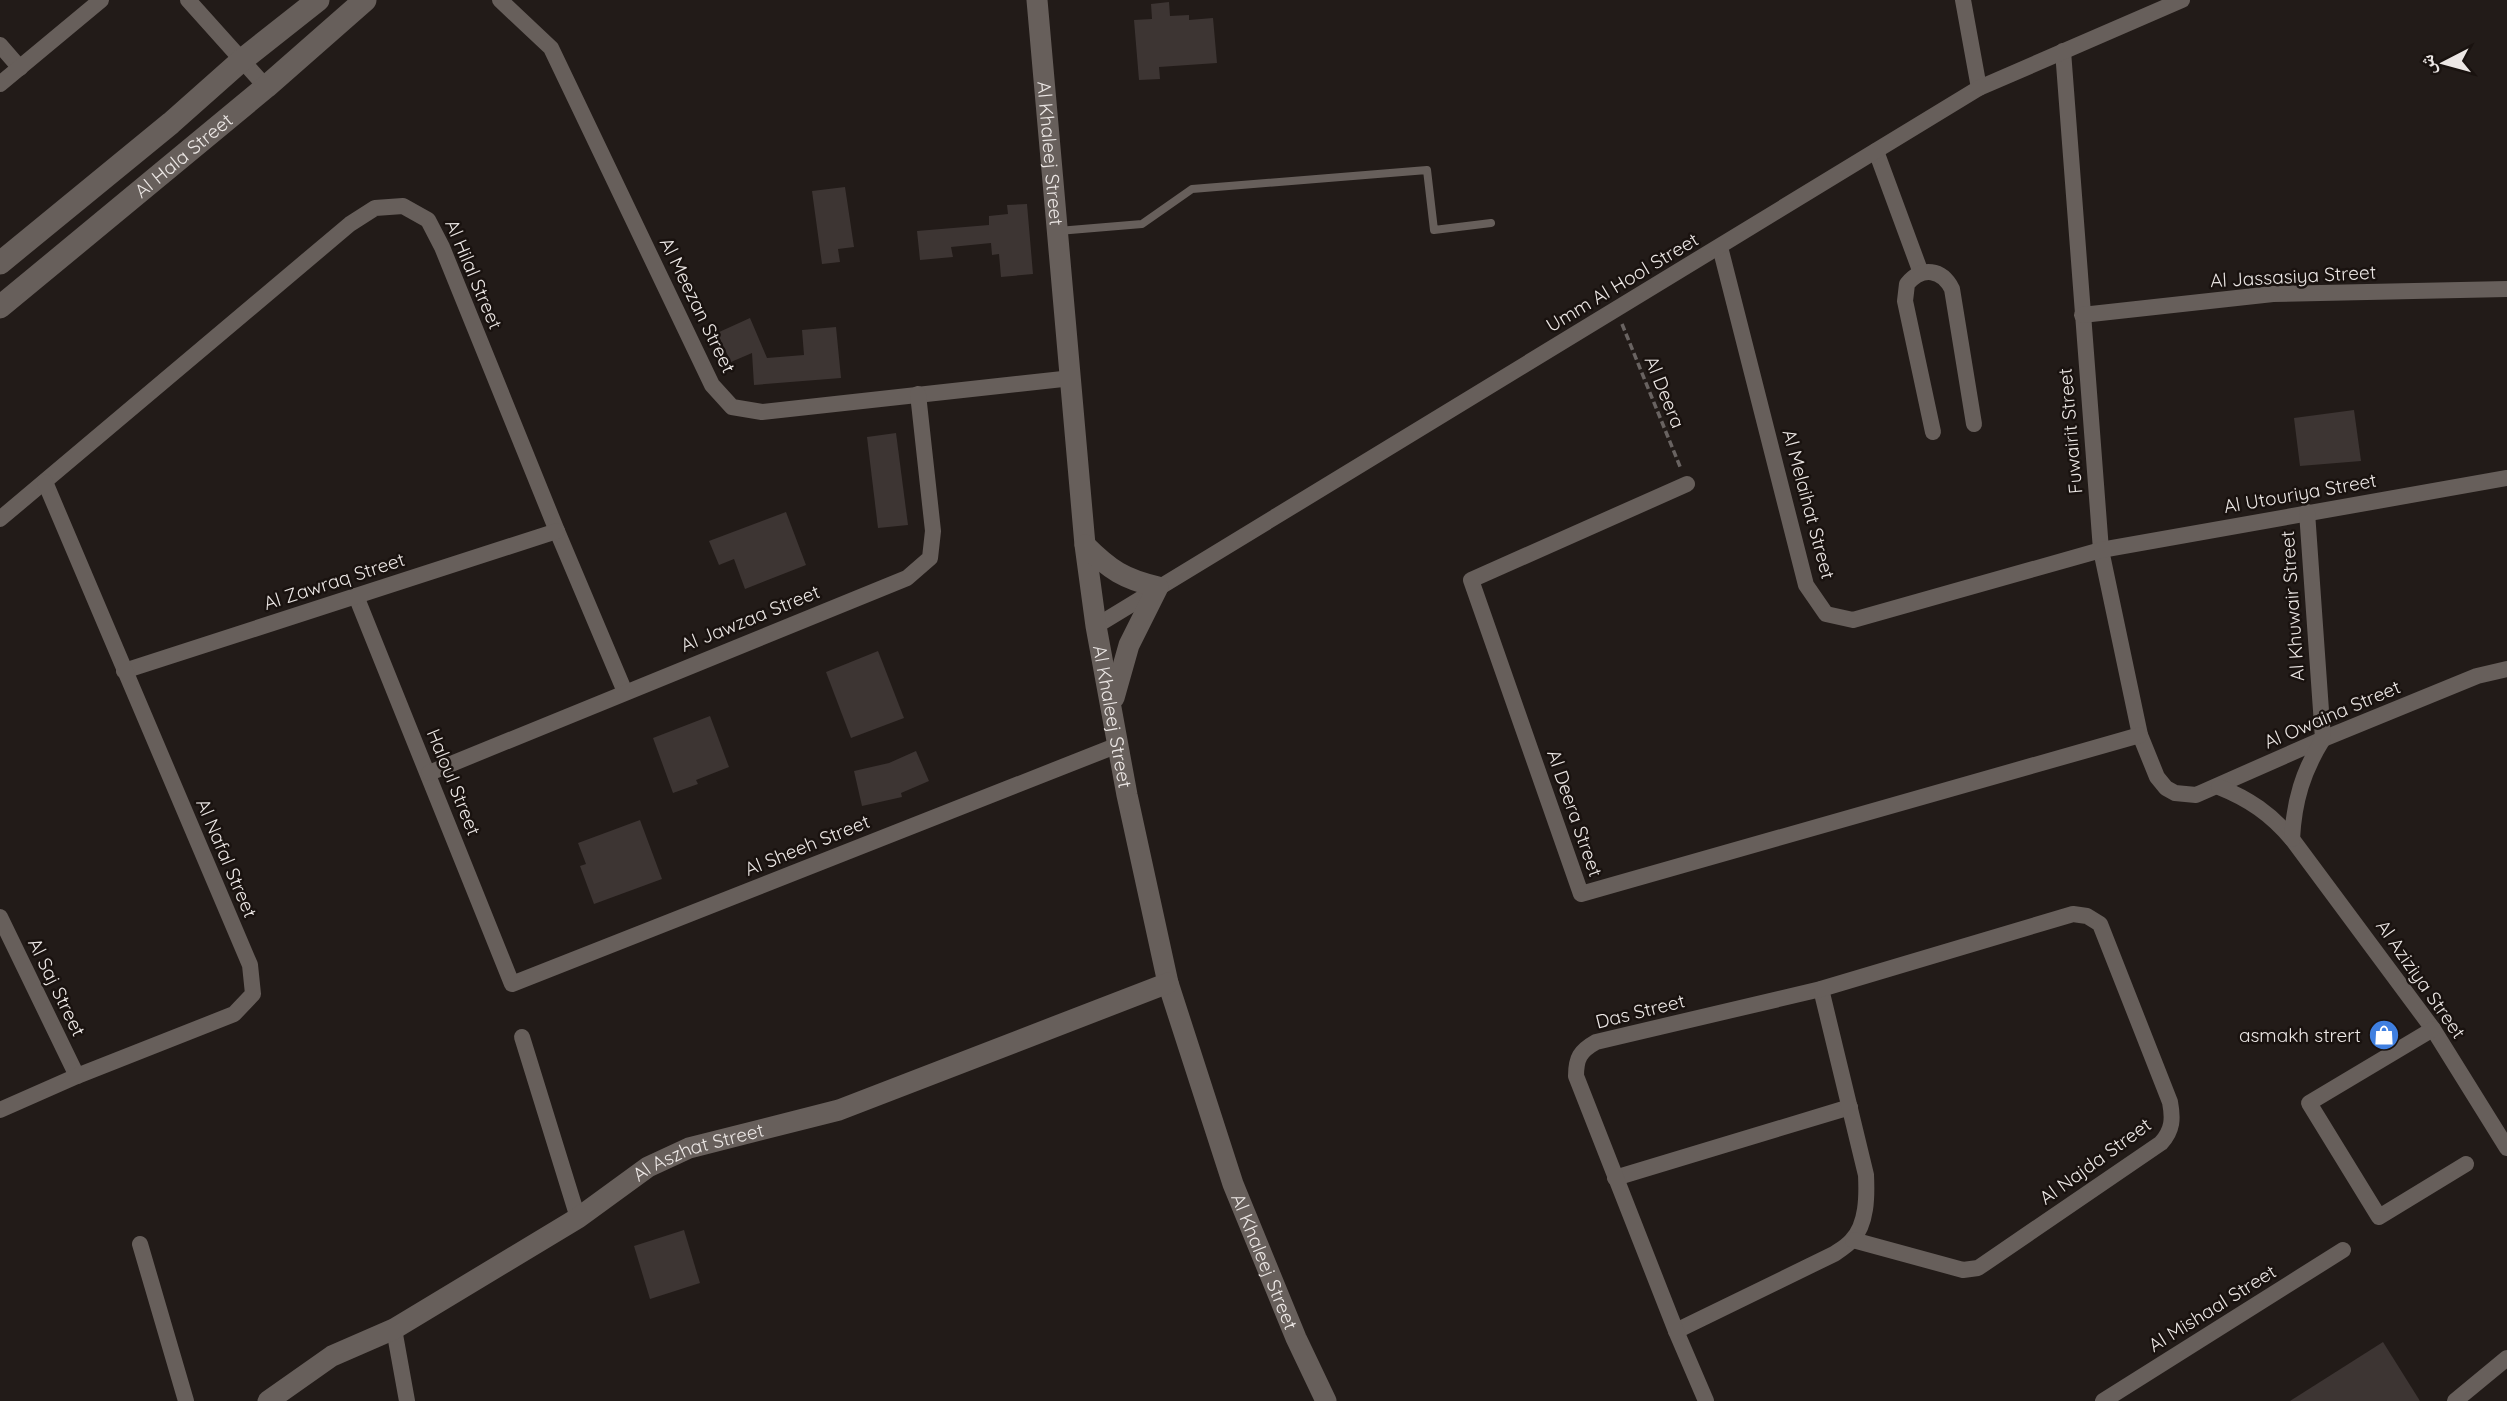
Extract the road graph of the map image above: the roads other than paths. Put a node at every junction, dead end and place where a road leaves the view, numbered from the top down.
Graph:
1 (101, 0) edge
2 (188, 0) edge
3 (318, 0) edge
4 (365, 0) edge
5 (500, 0) edge
6 (1037, 0) edge
7 (1963, 0) edge
8 (2182, 0) edge
9 (0, 45) edge
10 (2063, 51) junction
11 (242, 60) junction
12 (20, 68) junction
13 (0, 84) edge
14 (266, 87) junction
15 (1979, 88) junction
16 (1876, 151) junction
17 (1490, 223) dead end
18 (1058, 231) junction
19 (1720, 247) junction
20 (0, 263) edge
21 (1921, 273) junction
22 (2507, 289) edge
23 (0, 307) edge
24 (2082, 315) junction
25 (1072, 378) junction
26 (918, 394) junction
27 (1974, 424) dead end
28 (1933, 432) dead end
29 (2507, 478) edge
30 (45, 482) junction
31 (1687, 484) road end
32 (2307, 512) junction
33 (0, 519) edge
34 (556, 531) junction
35 (1085, 545) junction
36 (2101, 550) junction
37 (1158, 587) junction
38 (356, 596) junction
39 (1096, 626) junction
40 (2507, 669) edge
41 (124, 671) junction
42 (625, 692) junction
43 (1111, 707) junction
44 (2140, 735) junction
45 (2323, 739) junction
46 (1118, 745) junction
47 (429, 774) junction
48 (2219, 787) junction
49 (2175, 793) joint
50 (2292, 839) junction
51 (2073, 914) joint
52 (0, 917) edge
53 (1168, 983) junction
54 (512, 984) joint
55 (1821, 989) junction
56 (2433, 1029) junction
57 (522, 1037) dead end
58 (77, 1076) junction
59 (1850, 1107) junction
60 (0, 1110) edge
61 (2507, 1148) edge
62 (2466, 1164) dead end
63 (1615, 1178) junction
64 (578, 1218) junction
65 (1853, 1240) junction
66 (139, 1244) dead end
67 (2343, 1250) dead end
68 (394, 1328) junction
69 (1676, 1331) junction
70 (2507, 1358) edge
71 (186, 1401) edge
72 (268, 1401) edge
73 (407, 1401) edge
74 (1326, 1401) edge
75 (1706, 1401) edge
76 (2103, 1401) edge
77 (2455, 1401) edge

1 - 12 street
2 - 11 street
3 - 11 main road, Al Hala Street
4 - 14 main road, Al Hala Street
5 - 26 street, Al Meezan Street
6 - 18 street, Al Khaleej Street
7 - 15 street
8 - 10 street, Umm Al Hool Street
9 - 12 street
10 - 15 street, Umm Al Hool Street
10 - 24 street, Fuwairit Street
11 - 14 street
11 - 20 main road, Al Hala Street
12 - 13 street
14 - 23 main road, Al Hala Street
15 - 16 street, Umm Al Hool Street
16 - 19 street, Umm Al Hool Street
16 - 21 street
17 - 18 lane
18 - 25 street, Al Khaleej Street
19 - 36 street, Al Melaihat Street
19 - 37 street, Umm Al Hool Street
21 - 27 street
21 - 28 street
22 - 24 street, Al Jassasiya Street
24 - 36 street, Fuwairit Street
25 - 26 street, Al Meezan Street
25 - 35 street, Al Khaleej Street
26 - 42 street, Al Jawzaa Street
29 - 32 street, Al Utouriya Street
30 - 33 street, Al Hilal Street
30 - 34 street, Al Hilal Street
30 - 41 street, Al Nafal Street
31 - 44 street, Al Deera Street
32 - 36 street, Al Utouriya Street
32 - 45 street, Al Khuwair Street
34 - 38 street, Al Zawraq Street
34 - 42 street, Al Hilal Street
35 - 37 street
35 - 39 street, Al Khaleej Street
36 - 44 street, Fuwairit Street
37 - 39 street, Umm Al Hool Street
37 - 43 street
38 - 41 street, Al Zawraq Street
38 - 47 street, Haloul Street
39 - 43 street, Al Khaleej Street
40 - 45 street, Al Owaina Street
41 - 58 street, Al Nafal Street
42 - 47 street, Al Jawzaa Street
43 - 46 street, Al Khaleej Street
44 - 49 street, Fuwairit Street
45 - 48 street, Al Owaina Street
45 - 50 street
46 - 53 street, Al Khaleej Street
46 - 54 street, Al Sheeh Street
47 - 54 street, Haloul Street
48 - 49 street, Al Owaina Street
48 - 50 street, Al Aziziya Street
50 - 56 street, Al Aziziya Street
51 - 55 street, Das Street
51 - 65 street, Al Najda Street
52 - 58 street, Al Saj Street
53 - 64 street, Al Aszhat Street
53 - 74 street, Al Khaleej Street
55 - 59 street
55 - 63 street, Das Street
56 - 61 street, Al Aziziya Street
56 - 62 street
57 - 64 street
58 - 60 street, Al Nafal Street
59 - 63 street
59 - 65 street
63 - 69 street, Das Street
64 - 68 street, Al Aszhat Street
65 - 69 street
66 - 71 street
67 - 76 street, Al Mishaal Street
68 - 72 street, Al Aszhat Street
68 - 73 street
69 - 75 street, Das Street
70 - 77 street

